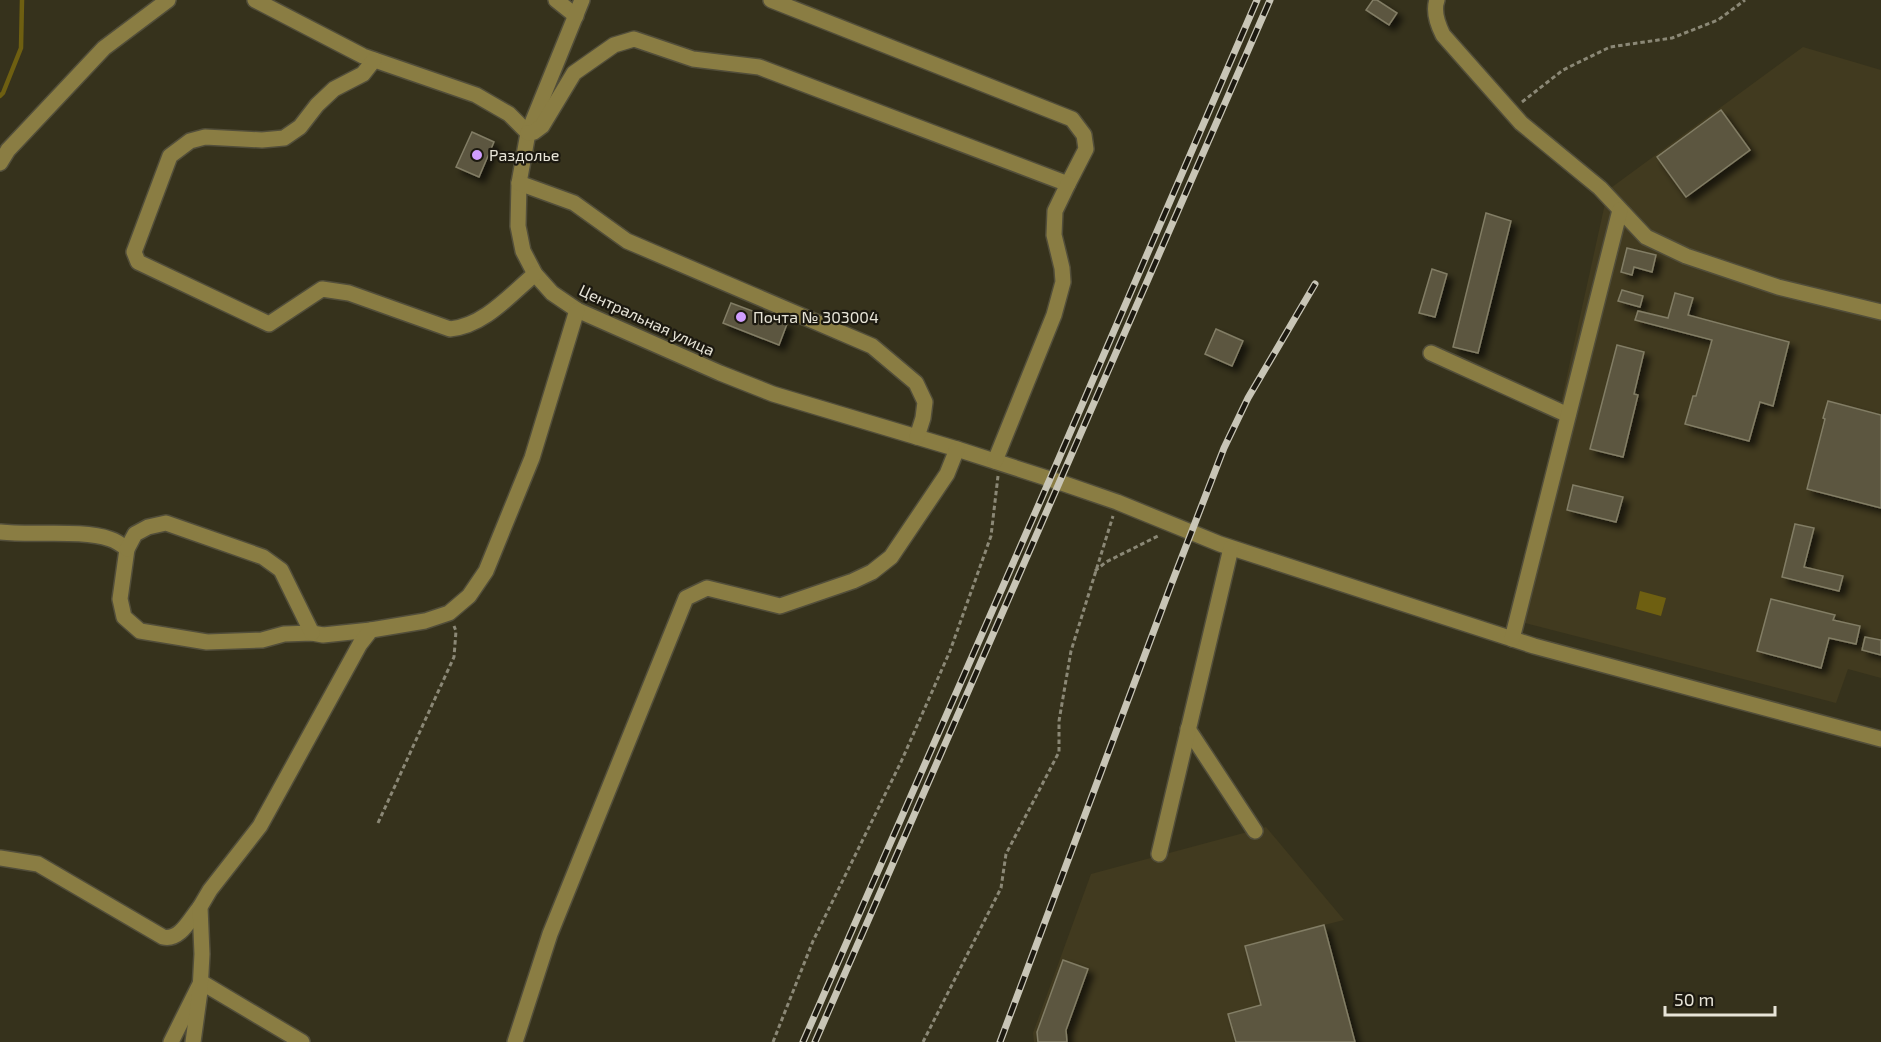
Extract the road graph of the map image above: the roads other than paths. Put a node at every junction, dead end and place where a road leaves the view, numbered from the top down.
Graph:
1 (168, 0) edge
2 (255, 0) edge
3 (556, 0) edge
4 (582, 0) edge
5 (771, 0) edge
6 (1437, 0) edge
7 (271, 4) edge
8 (576, 16) junction
9 (374, 60) junction
10 (528, 133) junction
11 (0, 163) edge
12 (519, 183) junction
13 (1068, 184) junction
14 (1620, 210) junction
15 (535, 274) junction
16 (577, 310) junction
17 (1881, 312) edge
18 (1431, 353) dead end
19 (1568, 415) junction
20 (917, 437) junction
21 (957, 449) junction
22 (998, 462) junction
23 (0, 532) edge
24 (1231, 548) junction
25 (127, 549) junction
26 (371, 630) junction
27 (312, 633) junction
28 (1512, 639) junction
29 (1188, 729) junction
30 (1881, 739) edge
31 (1255, 831) dead end
32 (1159, 854) dead end
33 (0, 858) edge
34 (200, 907) junction
35 (201, 982) junction
36 (171, 1042) edge
37 (193, 1042) edge
38 (302, 1042) edge
39 (515, 1042) edge

1 - 11 street
2 - 7 street
3 - 8 street
4 - 8 street, Центральная улица
5 - 13 street
6 - 14 street
7 - 9 street
8 - 10 street, Центральная улица
9 - 10 street
9 - 15 street
10 - 12 street, Центральная улица
10 - 13 street
12 - 15 street, Центральная улица
12 - 20 street
13 - 22 street
14 - 17 street
14 - 19 street
15 - 16 street, Центральная улица
16 - 20 street, Центральная улица
16 - 26 street
18 - 19 street
19 - 28 street
20 - 21 street, Центральная улица
21 - 22 street, Центральная улица
21 - 39 street
22 - 24 street, Центральная улица
23 - 25 street
24 - 28 street, Центральная улица
24 - 29 street
25 - 27 street
25 - 27 street
26 - 27 street
26 - 34 street
28 - 30 street, Центральная улица
29 - 31 street
29 - 32 street
33 - 34 street
34 - 35 street
35 - 36 street
35 - 37 street
35 - 38 street

